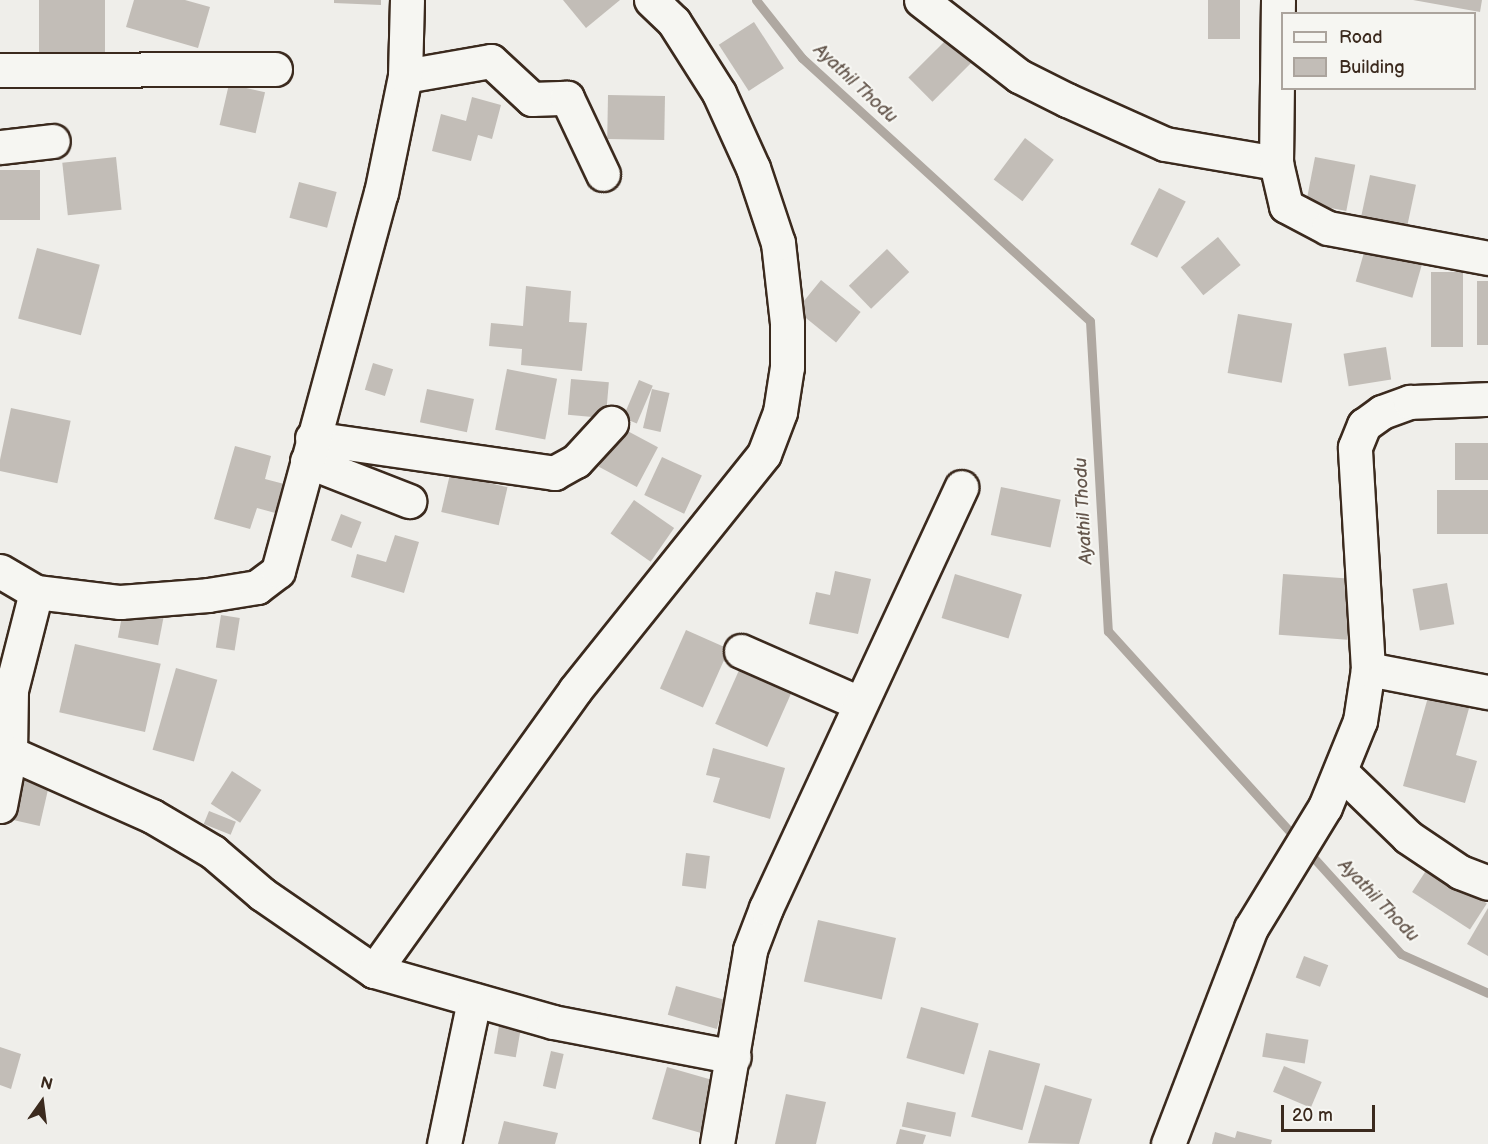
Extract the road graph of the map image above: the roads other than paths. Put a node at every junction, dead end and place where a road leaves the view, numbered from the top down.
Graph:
1 (407, 0) edge
2 (651, 0) edge
3 (921, 0) edge
4 (1278, 0) edge
5 (275, 69) dead end
6 (0, 70) edge
7 (405, 76) junction
8 (53, 141) dead end
9 (0, 147) edge
10 (1276, 163) junction
11 (603, 174) dead end
12 (1488, 258) edge
13 (1488, 399) edge
14 (611, 423) dead end
15 (309, 449) junction
16 (961, 487) dead end
17 (409, 501) dead end
18 (0, 571) edge
19 (36, 592) junction
20 (741, 651) dead end
21 (1368, 669) junction
22 (1488, 692) edge
23 (859, 703) junction
24 (10, 753) junction
25 (1341, 772) junction
26 (0, 806) edge
27 (1488, 883) edge
28 (374, 971) junction
29 (474, 1000) junction
30 (734, 1057) junction
31 (444, 1144) edge
32 (717, 1144) edge
33 (1168, 1144) edge

1 - 7 street
2 - 28 street
3 - 10 street
4 - 10 street
5 - 6 street
7 - 11 street
7 - 15 street
8 - 9 street
10 - 12 street
13 - 21 street
14 - 15 street
15 - 17 street
15 - 19 street
16 - 23 street
18 - 19 street
19 - 24 street
20 - 23 street
21 - 22 street
21 - 25 street
23 - 30 street
24 - 26 street
24 - 28 street
25 - 27 street
25 - 33 street
28 - 29 street
29 - 30 street
29 - 31 street
30 - 32 street

